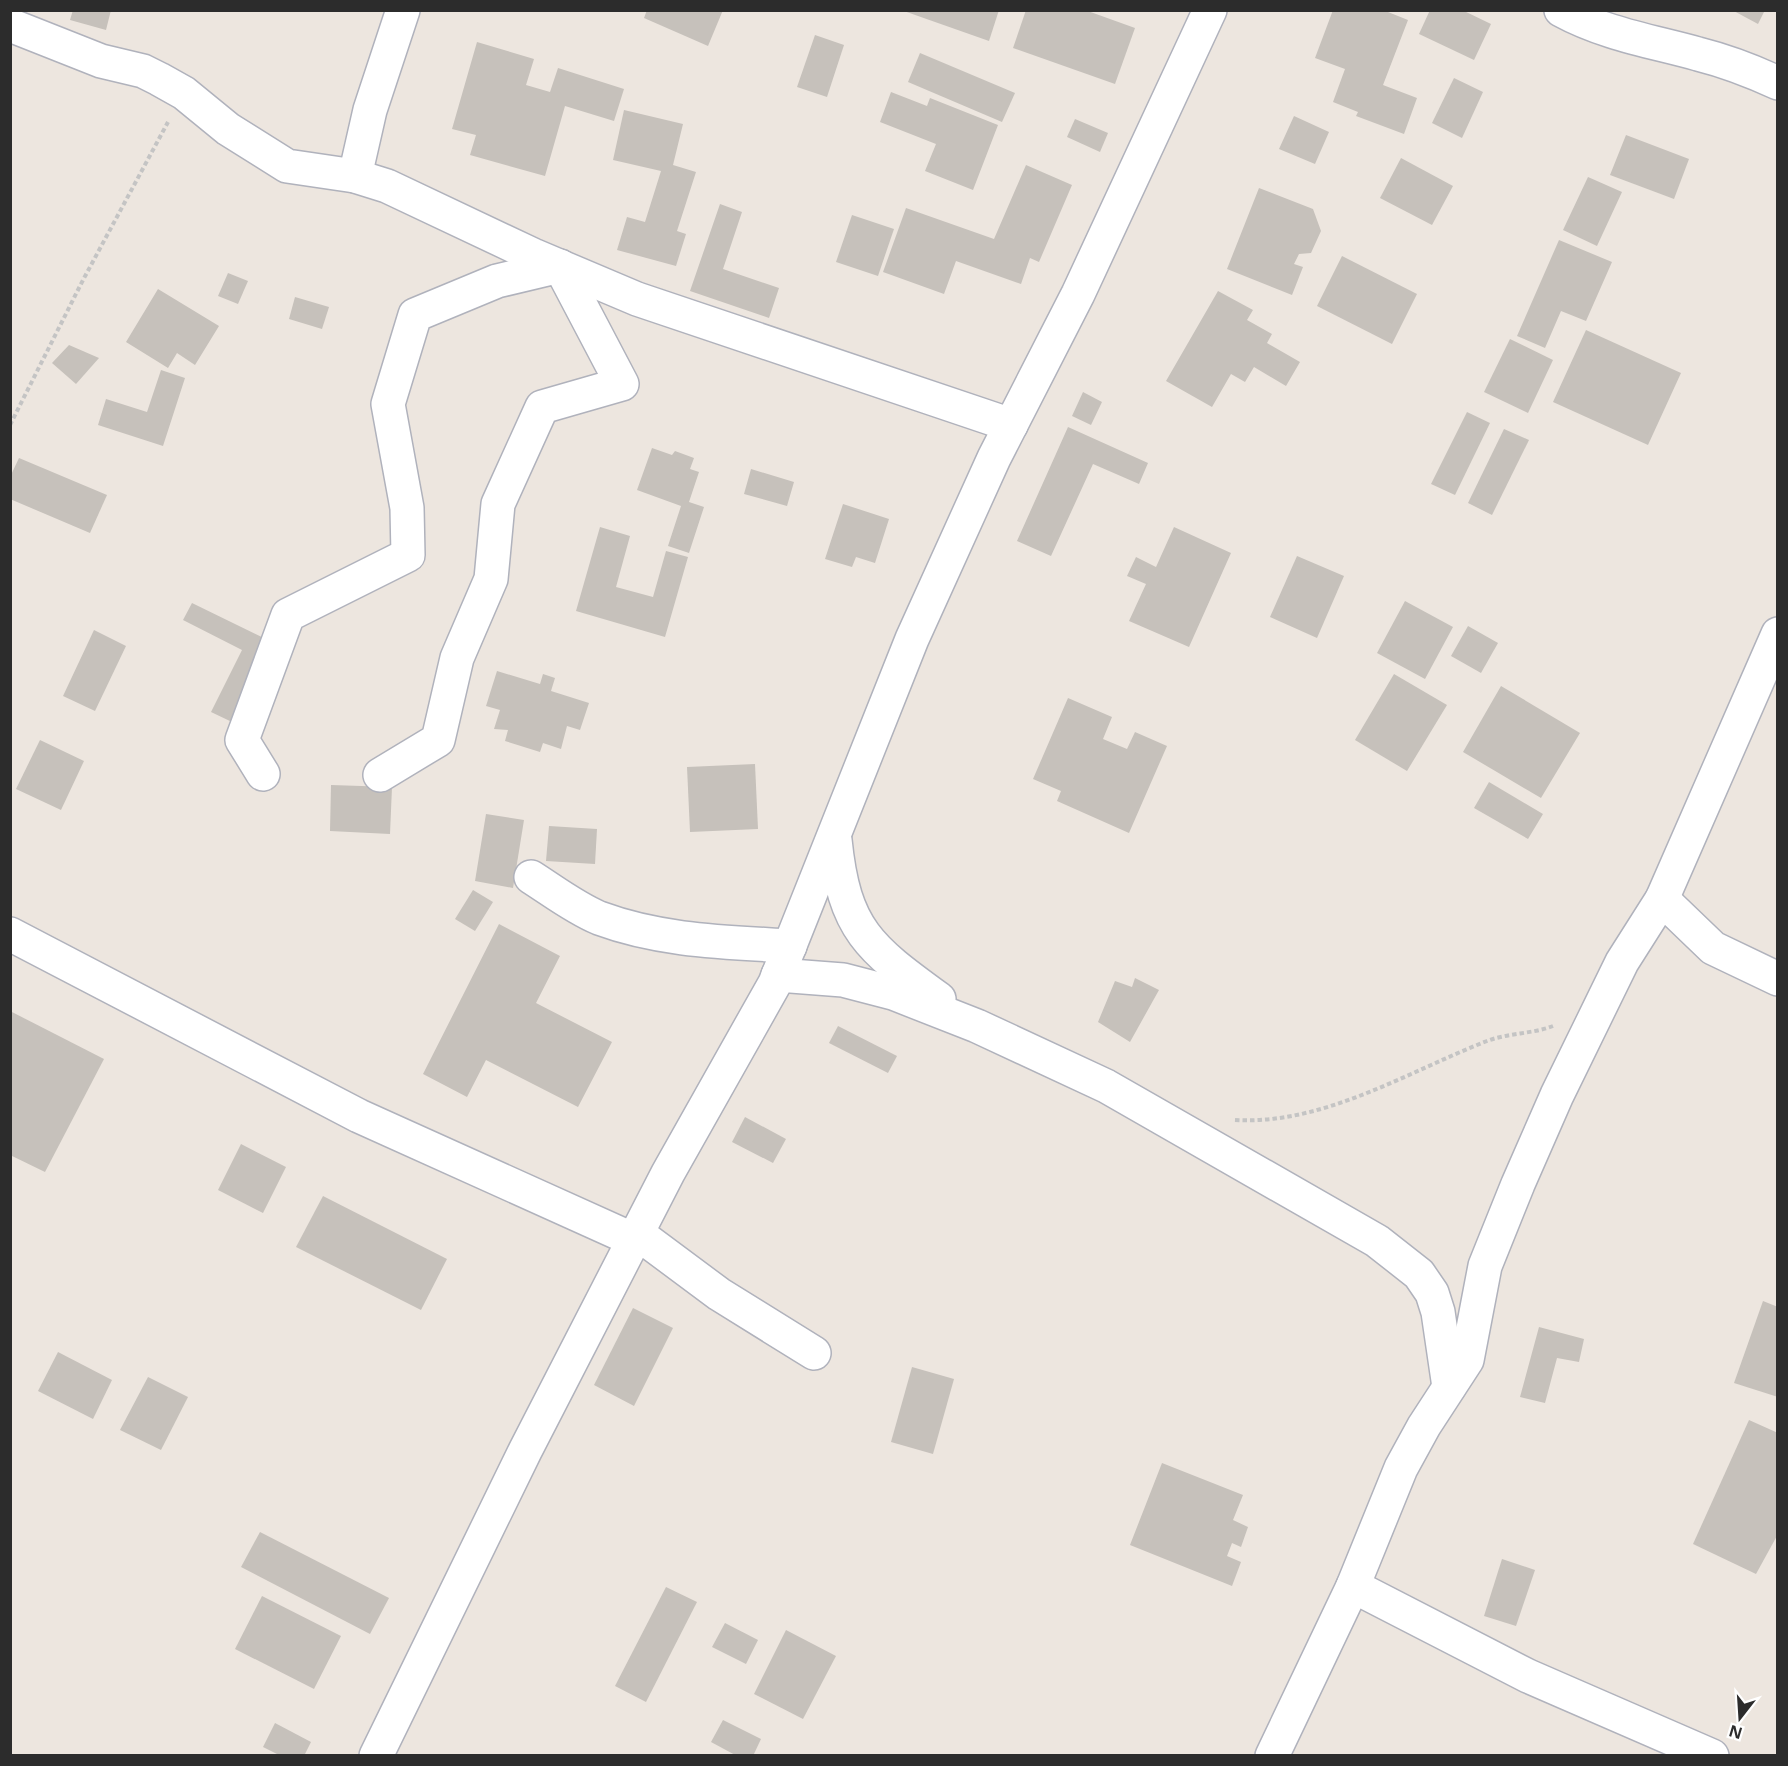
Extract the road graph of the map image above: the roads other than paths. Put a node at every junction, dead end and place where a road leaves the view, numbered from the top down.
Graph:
1 (403, 10) edge
2 (1210, 10) edge
3 (1561, 10) edge
4 (1612, 21) edge
5 (10, 25) edge
6 (1778, 82) edge
7 (354, 176) junction
8 (560, 266) junction
9 (1011, 425) junction
10 (1778, 634) edge
11 (263, 774) dead end
12 (380, 775) dead end
13 (834, 835) junction
14 (531, 877) dead end
15 (1662, 899) junction
16 (10, 934) edge
17 (784, 961) junction
18 (1778, 979) edge
19 (977, 1026) junction
20 (635, 1237) junction
21 (814, 1353) dead end
22 (1449, 1387) junction
23 (1353, 1586) junction
24 (376, 1755) edge
25 (1272, 1755) edge
26 (1712, 1755) edge

1 - 7 street
2 - 9 street
3 - 4 street
4 - 6 street
5 - 7 street
7 - 8 street
8 - 9 street
8 - 11 street
8 - 12 street
9 - 13 street
10 - 15 street
13 - 17 street
13 - 19 street
14 - 17 street
15 - 18 street
15 - 22 street
16 - 20 street
17 - 19 street
17 - 20 street
19 - 22 street
20 - 21 street
20 - 24 street
22 - 23 street
23 - 25 street
23 - 26 street

